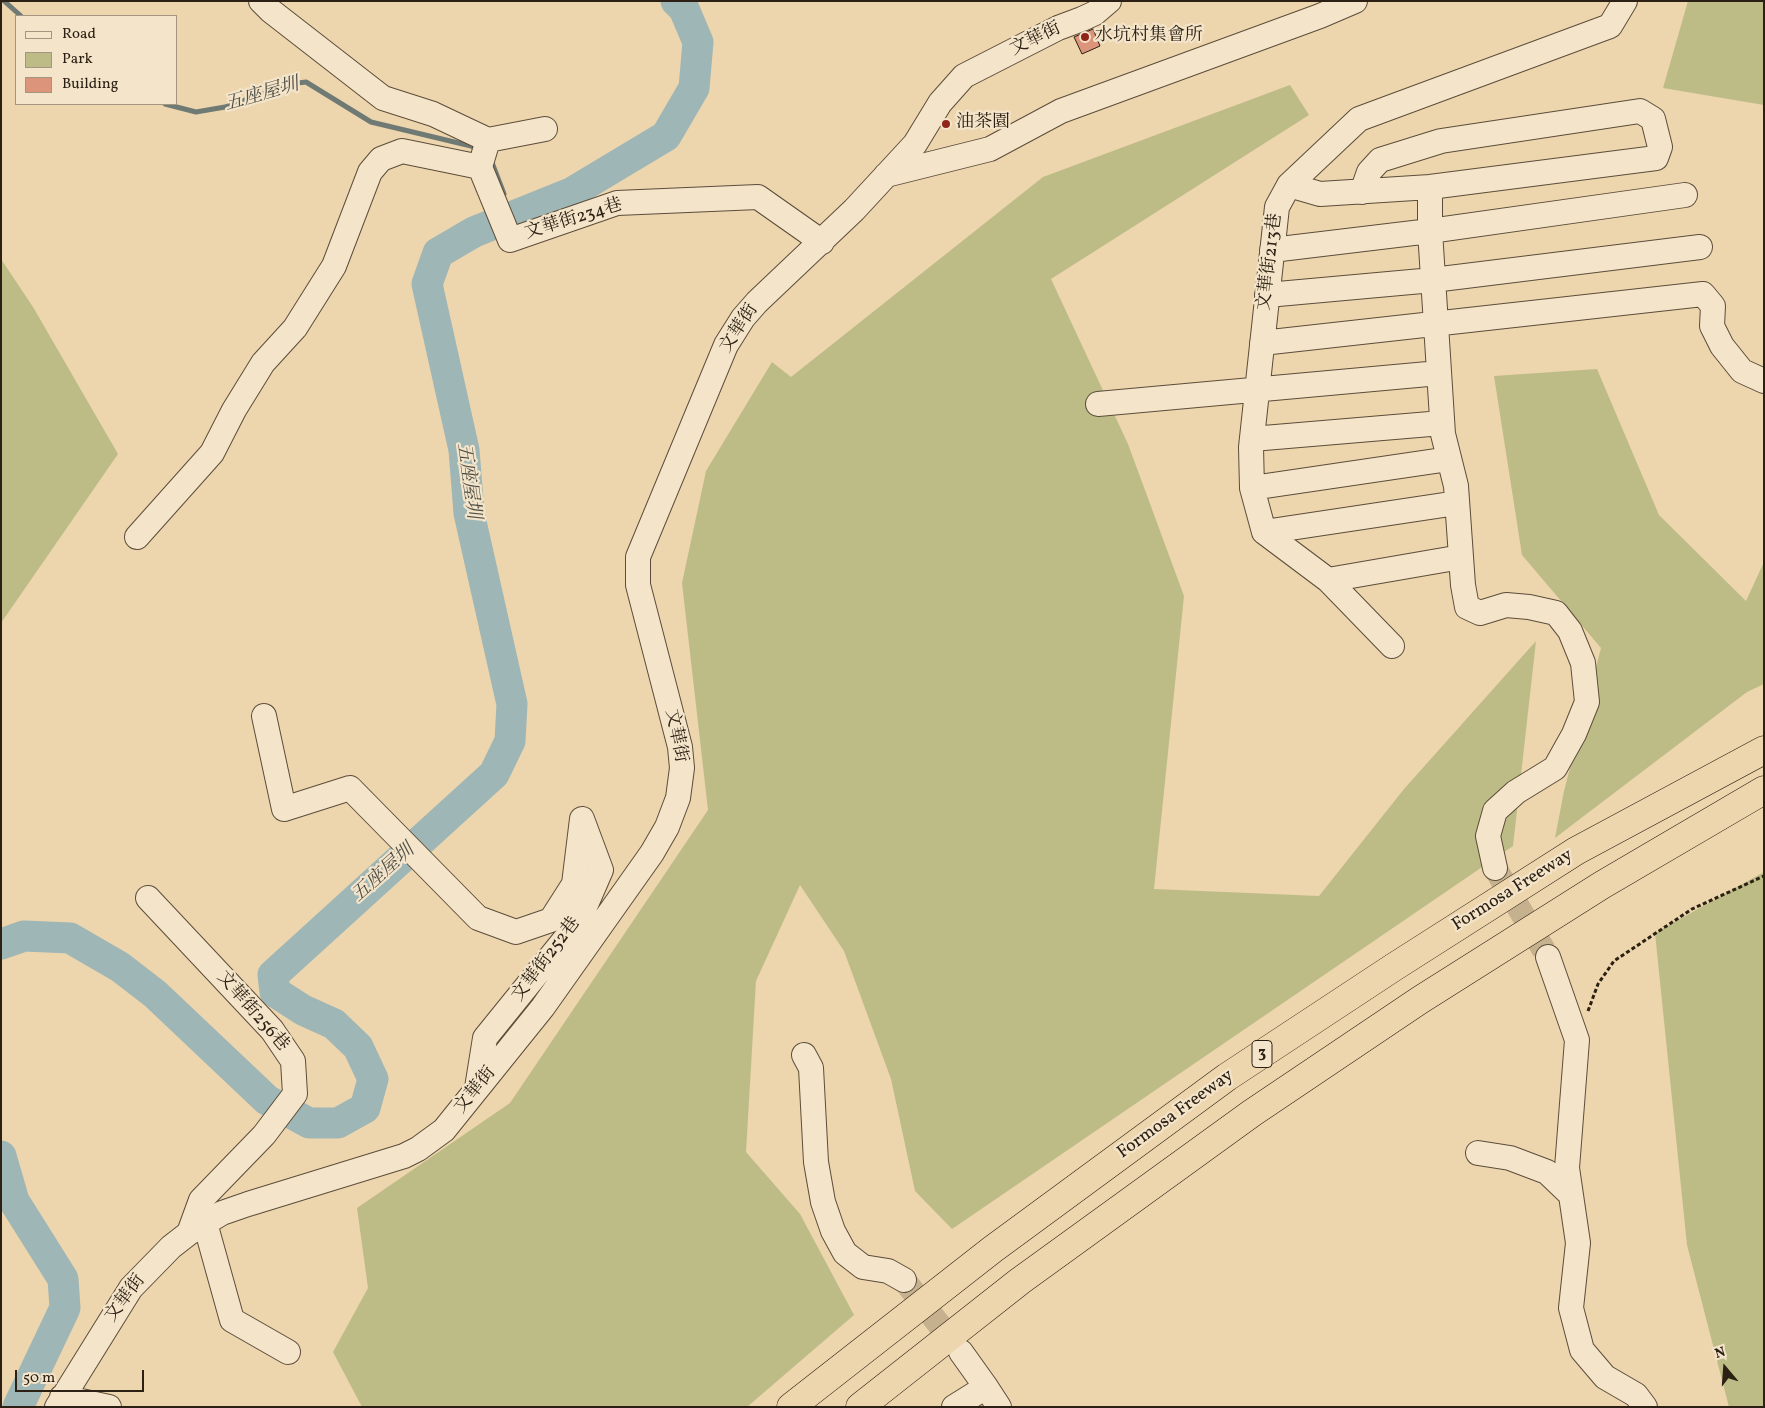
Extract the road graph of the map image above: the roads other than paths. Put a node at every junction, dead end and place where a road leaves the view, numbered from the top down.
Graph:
1 (261, 1) edge
2 (1109, 1) edge
3 (1356, 1) edge
4 (1625, 1) edge
5 (545, 129) dead end
6 (485, 151) junction
7 (886, 175) junction
8 (1289, 185) junction
9 (1430, 187) junction
10 (1362, 192) junction
11 (1685, 195) dead end
12 (1430, 231) junction
13 (822, 242) junction
14 (1700, 247) dead end
15 (1272, 250) junction
16 (1433, 280) junction
17 (1267, 295) junction
18 (1436, 323) junction
19 (1262, 343) junction
20 (1439, 373) junction
21 (1764, 381) edge
22 (1257, 390) junction
23 (1098, 404) dead end
24 (1442, 423) junction
25 (1252, 439) junction
26 (1449, 459) junction
27 (1252, 488) junction
28 (1457, 503) junction
29 (1264, 532) junction
30 (137, 537) dead end
31 (1461, 557) junction
32 (1328, 580) junction
33 (1392, 646) dead end
34 (264, 716) dead end
35 (1764, 750) edge
36 (1764, 790) edge
37 (1496, 868) tunnel mouth
38 (148, 898) dead end
39 (1548, 957) tunnel mouth
40 (804, 1055) dead end
41 (476, 1090) junction
42 (1478, 1153) dead end
43 (1570, 1194) junction
44 (197, 1228) junction
45 (904, 1280) tunnel mouth
46 (288, 1352) dead end
47 (962, 1352) tunnel mouth
48 (986, 1387) junction
49 (59, 1402) edge
50 (110, 1407) edge
51 (792, 1407) edge
52 (860, 1407) edge
53 (954, 1407) edge
54 (1000, 1407) edge
55 (1646, 1407) edge

1 - 6 street
2 - 7 street, 文華街
3 - 7 street
4 - 8 street, 文華街213巷
5 - 6 street
6 - 13 street, 文華街234巷
6 - 30 street
7 - 13 street, 文華街
8 - 10 street
8 - 15 street, 文華街213巷
9 - 10 street
9 - 10 street
9 - 12 street
11 - 12 street
12 - 15 street
12 - 16 street
13 - 41 street, 文華街
14 - 16 street
15 - 17 street, 文華街213巷
16 - 17 street
16 - 18 street
17 - 19 street, 文華街213巷
18 - 19 street
18 - 20 street
18 - 21 street
19 - 22 street, 文華街213巷
20 - 22 street
20 - 24 street
22 - 23 street
22 - 25 street, 文華街213巷
24 - 25 street
24 - 26 street
25 - 27 street, 文華街213巷
26 - 27 street
26 - 28 street
27 - 29 street, 文華街213巷
28 - 29 street
28 - 31 street
29 - 32 street
31 - 32 street
31 - 37 street
32 - 33 street
34 - 41 street, 文華街252巷
35 - 51 highway, Formosa Freeway / 3
36 - 52 highway
38 - 44 street, 文華街256巷
39 - 43 street
40 - 45 street
41 - 44 street, 文華街
42 - 43 street
43 - 55 street
44 - 46 street
44 - 49 street, 文華街
47 - 48 street
48 - 53 street
48 - 54 street
49 - 50 street

